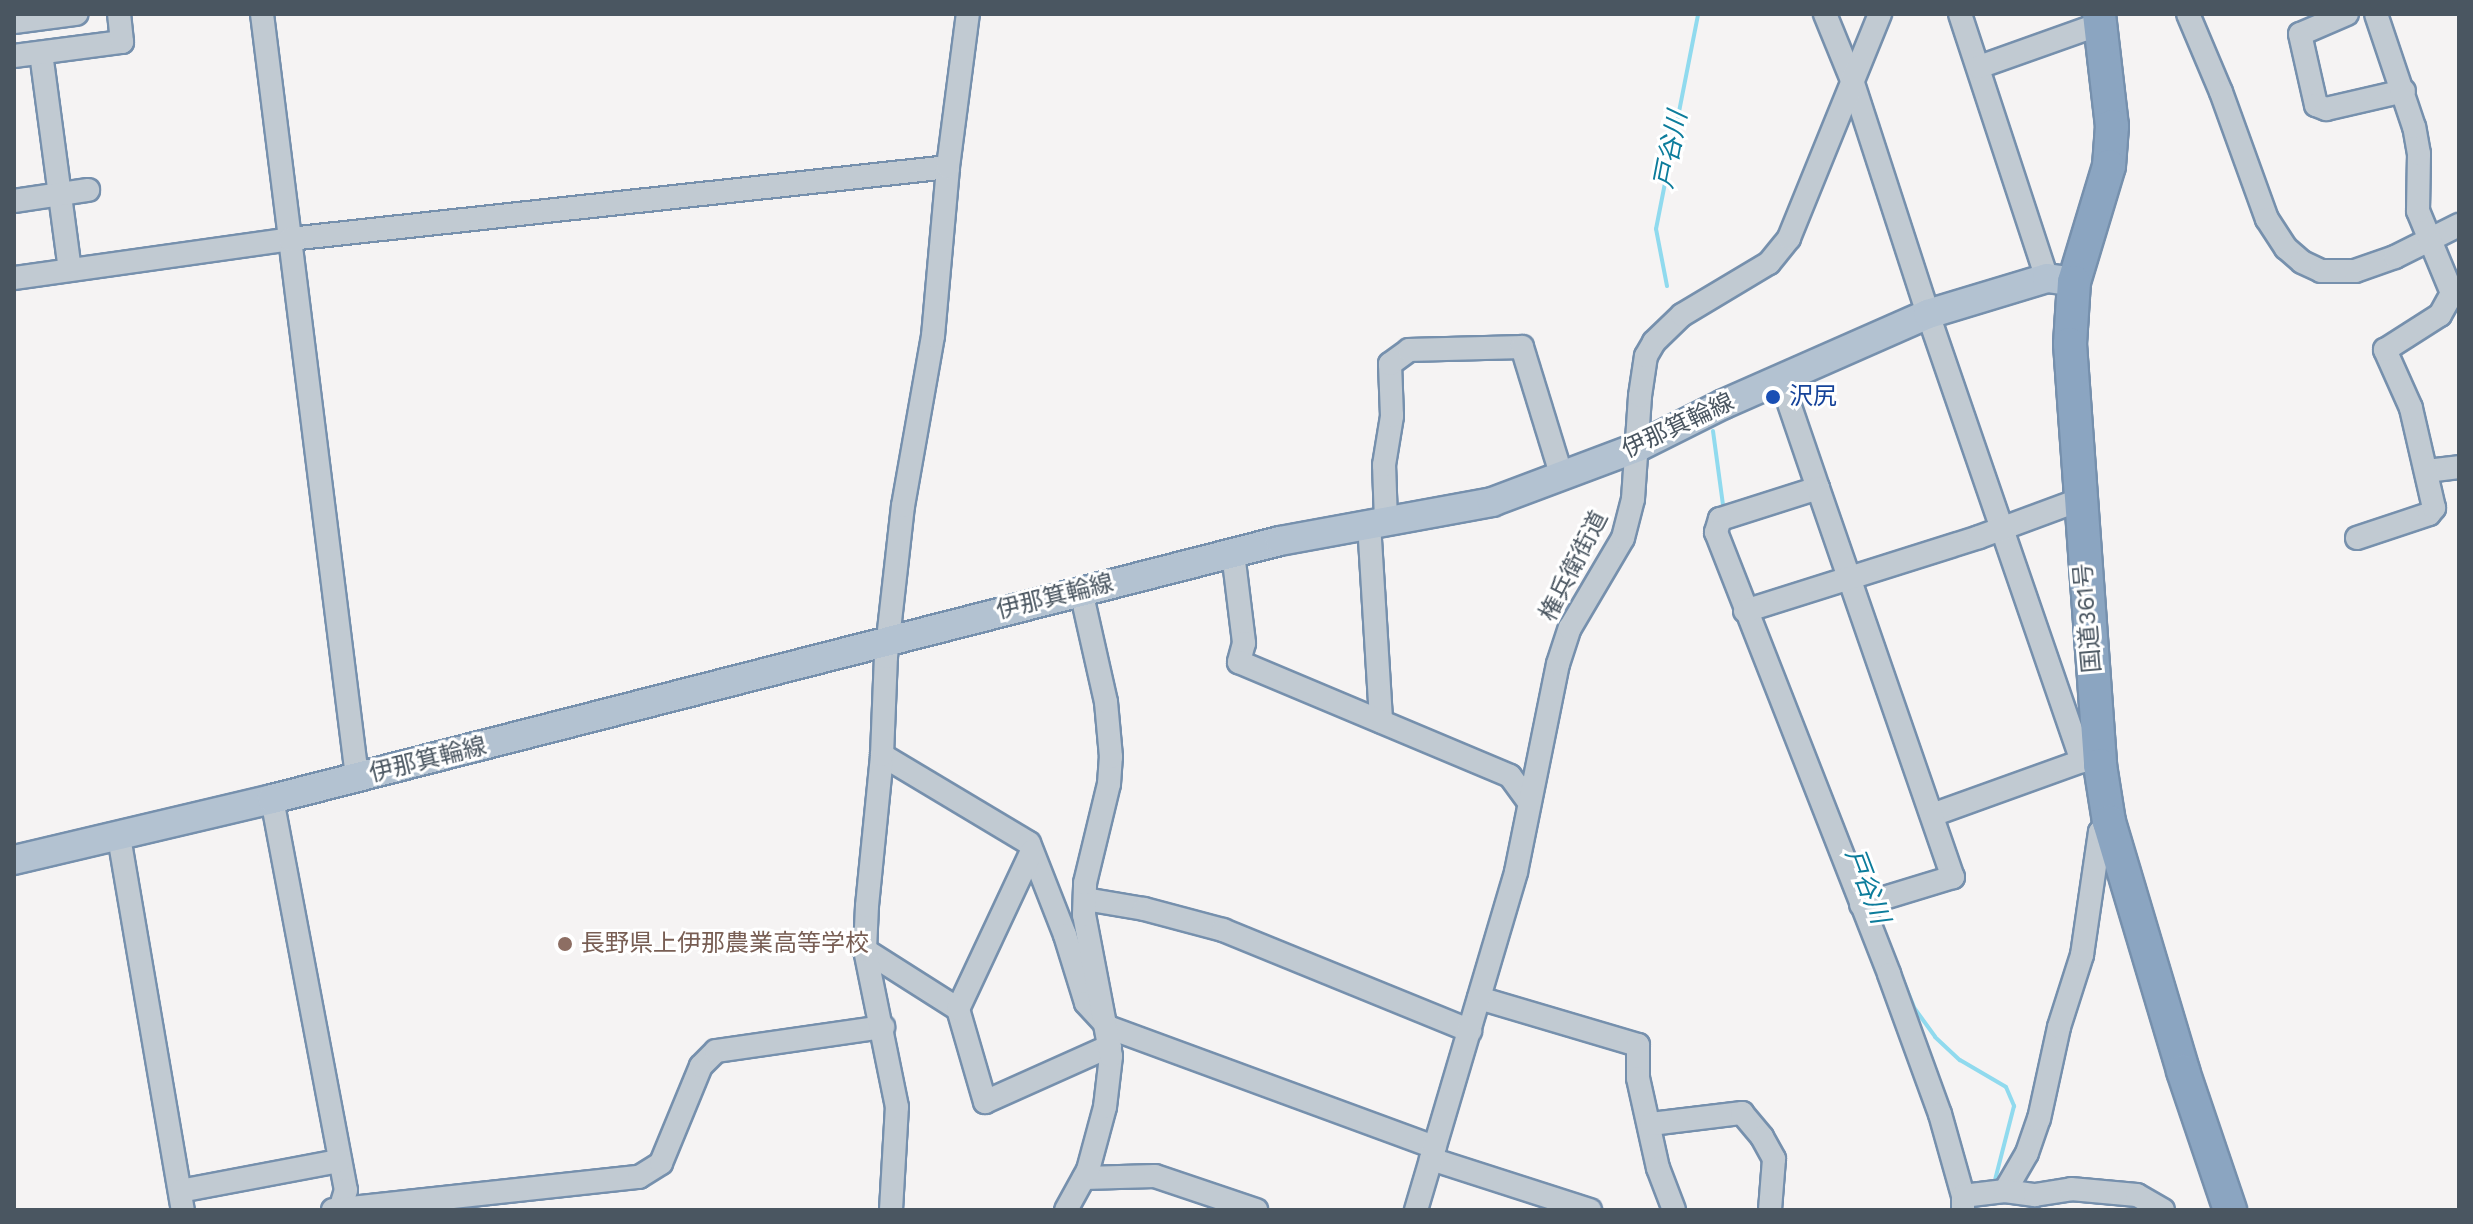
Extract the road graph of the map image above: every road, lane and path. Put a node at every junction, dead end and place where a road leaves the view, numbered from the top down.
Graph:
1 (76, 14) edge
2 (119, 14) edge
3 (262, 14) edge
4 (968, 14) edge
5 (1825, 14) edge
6 (1880, 14) edge
7 (1960, 14) edge
8 (2188, 14) edge
9 (2347, 14) edge
10 (2376, 14) edge
11 (2099, 19) edge
12 (14, 22) edge
13 (41, 53) junction
14 (14, 56) edge
15 (1979, 67) junction
16 (1852, 80) junction
17 (2404, 91) junction
18 (948, 167) junction
19 (88, 190) dead end
20 (60, 194) junction
21 (14, 201) edge
22 (2459, 225) edge
23 (290, 239) junction
24 (2432, 240) junction
25 (70, 269) junction
26 (14, 278) edge
27 (2061, 280) junction
28 (2456, 297) edge
29 (1928, 314) junction
30 (1781, 380) junction
31 (1638, 447) junction
32 (2459, 467) edge
33 (2427, 471) junction
34 (1562, 477) junction
35 (1818, 488) junction
36 (2079, 500) junction
37 (1377, 522) junction
38 (2004, 526) junction
39 (2357, 538) dead end
40 (1233, 553) junction
41 (1849, 577) junction
42 (1081, 591) junction
43 (1752, 609) junction
44 (888, 639) junction
45 (1381, 722) junction
46 (882, 755) junction
47 (2091, 763) junction
48 (357, 777) junction
49 (272, 799) junction
50 (1529, 802) junction
51 (1932, 815) junction
52 (2109, 822) junction
53 (119, 837) junction
54 (1032, 851) junction
55 (14, 860) edge
56 (1085, 899) junction
57 (1867, 903) junction
58 (865, 950) junction
59 (1479, 998) junction
60 (958, 1009) junction
61 (883, 1027) junction
62 (1470, 1031) junction
63 (1109, 1036) junction
64 (1651, 1124) junction
65 (1433, 1153) junction
66 (339, 1161) junction
67 (1084, 1178) junction
68 (1984, 1196) edge
69 (182, 1201) edge
70 (2116, 1202) edge
71 (1551, 1204) edge
72 (1246, 1208) edge
73 (338, 1209) edge
74 (891, 1210) edge
75 (1066, 1210) edge
76 (1416, 1210) edge
77 (1590, 1210) edge
78 (1674, 1210) edge
79 (1770, 1210) edge
80 (2163, 1210) edge
81 (2230, 1210) edge

1 - 12 street
2 - 13 street
3 - 23 street
4 - 18 street
5 - 16 street
6 - 16 street, 権兵衛街道
7 - 15 street
8 - 24 street
9 - 17 street
10 - 17 street
11 - 15 street
11 - 27 highway, 国道361号
13 - 14 street
13 - 20 street
15 - 27 street
16 - 29 street
16 - 31 street, 権兵衛街道
17 - 24 street
18 - 23 street
18 - 44 street
19 - 20 street
20 - 21 street
20 - 25 street
22 - 24 street
23 - 25 street
23 - 48 street
24 - 28 street
25 - 26 street
27 - 29 main road, 伊那箕輪線
27 - 36 highway, 国道361号
28 - 33 street
29 - 30 main road, 伊那箕輪線
29 - 38 street
30 - 31 main road, 伊那箕輪線
30 - 35 street
31 - 34 main road, 伊那箕輪線
31 - 50 street, 権兵衛街道
32 - 33 street
33 - 39 street
34 - 37 main road, 伊那箕輪線
34 - 37 street
35 - 41 street
35 - 43 street
36 - 38 street
36 - 47 highway, 国道361号
37 - 40 main road, 伊那箕輪線
37 - 45 street
38 - 41 street
38 - 47 street
40 - 42 main road, 伊那箕輪線
40 - 45 street
41 - 43 street
41 - 51 street
42 - 44 main road, 伊那箕輪線
42 - 56 street
43 - 57 street
44 - 46 street
44 - 48 main road, 伊那箕輪線
45 - 50 street
46 - 54 street
46 - 58 street
47 - 51 street
47 - 52 highway, 国道361号
48 - 49 main road, 伊那箕輪線
49 - 53 main road, 伊那箕輪線
49 - 66 street
50 - 59 street, 権兵衛街道
51 - 57 street
52 - 68 street
52 - 81 highway, 国道361号
53 - 55 main road, 伊那箕輪線
53 - 69 street
54 - 60 street
54 - 63 street
56 - 62 street
56 - 63 street
57 - 68 street
58 - 60 street
58 - 61 street
59 - 62 street, 権兵衛街道
59 - 64 street
60 - 63 street
61 - 73 street
61 - 74 street
62 - 65 street, 権兵衛街道
63 - 65 street
63 - 67 street
64 - 78 street
64 - 79 street
65 - 71 street
65 - 76 street, 権兵衛街道
66 - 69 street
66 - 73 street
67 - 72 street
67 - 75 street
68 - 70 street
70 - 80 street
71 - 77 street

